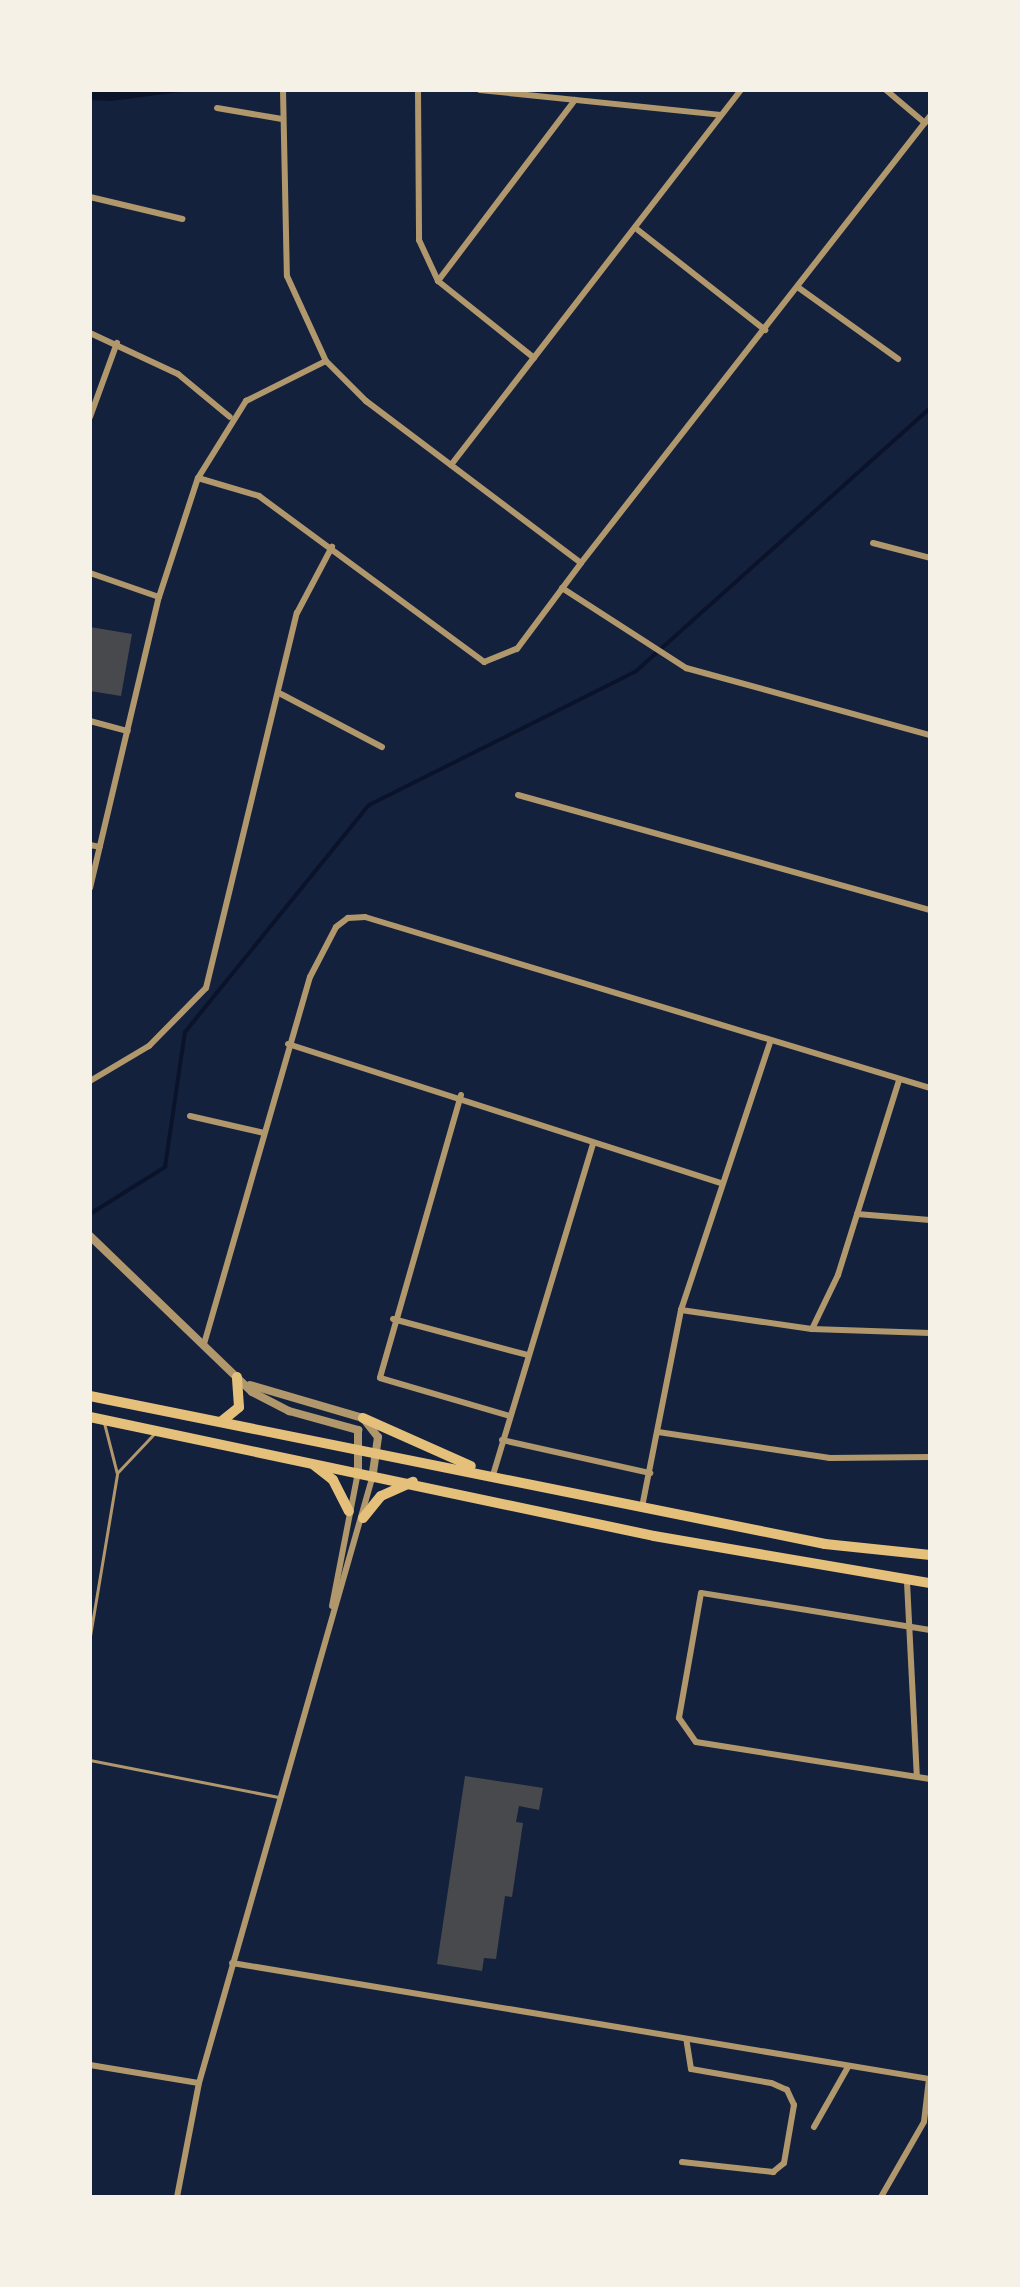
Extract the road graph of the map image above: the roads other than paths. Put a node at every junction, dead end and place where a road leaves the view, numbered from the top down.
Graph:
1 (283, 90) edge
2 (418, 90) edge
3 (480, 90) edge
4 (741, 90) edge
5 (886, 90) edge
6 (576, 100) junction
7 (217, 108) dead end
8 (721, 116) junction
9 (282, 119) junction
10 (927, 119) edge
11 (90, 197) edge
12 (182, 219) dead end
13 (638, 230) junction
14 (438, 282) junction
15 (799, 288) junction
16 (765, 330) junction
17 (90, 333) edge
18 (117, 342) junction
19 (534, 358) junction
20 (898, 359) dead end
21 (326, 362) junction
22 (90, 417) edge
23 (230, 417) junction
24 (451, 465) junction
25 (198, 478) junction
26 (873, 543) dead end
27 (332, 547) junction
28 (930, 558) edge
29 (581, 563) junction
30 (90, 573) edge
31 (562, 588) junction
32 (159, 596) junction
33 (281, 694) junction
34 (90, 721) edge
35 (128, 731) junction
36 (930, 735) edge
37 (382, 747) dead end
38 (518, 796) dead end
39 (90, 845) edge
40 (100, 847) junction
41 (90, 888) edge
42 (930, 910) edge
43 (770, 1042) junction
44 (288, 1044) junction
45 (899, 1080) junction
46 (90, 1081) edge
47 (930, 1088) edge
48 (460, 1095) junction
49 (190, 1116) dead end
50 (264, 1133) junction
51 (593, 1143) junction
52 (720, 1183) junction
53 (857, 1214) junction
54 (930, 1220) edge
55 (92, 1237) edge
56 (681, 1310) junction
57 (394, 1319) junction
58 (812, 1329) junction
59 (930, 1333) edge
60 (204, 1344) junction
61 (527, 1354) junction
62 (238, 1377) junction
63 (90, 1396) edge
64 (510, 1416) junction
65 (96, 1418) edge
66 (363, 1418) junction
67 (221, 1422) junction
68 (158, 1432) junction
69 (658, 1432) junction
70 (502, 1440) junction
71 (362, 1450) junction
72 (378, 1454) junction
73 (930, 1457) edge
74 (308, 1461) junction
75 (358, 1470) junction
76 (650, 1472) junction
77 (373, 1473) junction
78 (118, 1474) junction
79 (489, 1474) junction
80 (414, 1482) junction
81 (642, 1508) junction
82 (349, 1510) junction
83 (363, 1518) junction
84 (930, 1554) edge
85 (907, 1582) junction
86 (930, 1583) edge
87 (332, 1608) junction
88 (913, 1630) junction
89 (930, 1630) edge
90 (90, 1636) edge
91 (90, 1760) edge
92 (917, 1778) junction
93 (930, 1780) edge
94 (280, 1798) junction
95 (232, 1963) junction
96 (686, 2039) junction
97 (90, 2065) edge
98 (848, 2068) junction
99 (930, 2079) edge
100 (199, 2083) junction
101 (814, 2127) dead end
102 (682, 2162) dead end
103 (177, 2197) edge
104 (881, 2197) edge

1 - 9 street
2 - 14 street
3 - 6 street
4 - 8 street
5 - 10 street
6 - 8 street
6 - 14 street
7 - 9 street
8 - 13 street
9 - 21 street
10 - 15 street
11 - 12 street
13 - 16 street
13 - 19 street
14 - 19 street
15 - 16 street
15 - 20 street
16 - 29 street
17 - 18 street
18 - 22 street
18 - 23 street
19 - 24 street
21 - 23 street
21 - 24 street
23 - 25 street
24 - 29 street
25 - 27 street
25 - 32 street
26 - 28 street
27 - 31 street
27 - 33 street
29 - 31 street
30 - 32 street
31 - 36 street
32 - 35 street
33 - 37 street
33 - 46 street
34 - 35 street
35 - 40 street
38 - 42 street
39 - 40 street
40 - 41 street
43 - 44 street
43 - 45 street
43 - 52 street
44 - 48 street
44 - 50 street
45 - 47 street
45 - 53 street
48 - 51 street
48 - 57 street
49 - 50 street
50 - 60 street
51 - 52 street
51 - 61 street
52 - 56 street
53 - 54 street
53 - 58 street
55 - 60 street
56 - 58 street
56 - 69 street
57 - 61 street
57 - 64 street
58 - 59 street
60 - 62 street
61 - 64 street
62 - 66 street
62 - 67 main road
62 - 71 street
63 - 67 main road
64 - 70 street
65 - 68 main road
65 - 78 lane
66 - 72 street
66 - 79 main road
67 - 71 main road
68 - 74 main road
68 - 78 lane
69 - 73 street
69 - 76 street
70 - 76 street
70 - 79 street
71 - 72 main road
71 - 75 street
72 - 77 street
72 - 79 main road
74 - 75 main road
74 - 82 main road
75 - 77 main road
75 - 82 street
76 - 81 street
77 - 80 main road
77 - 83 street
78 - 90 lane
79 - 81 main road
80 - 83 main road
80 - 85 main road
81 - 84 main road
82 - 87 street
83 - 87 street
85 - 86 main road
85 - 88 street
87 - 94 street
88 - 89 street
88 - 92 street
88 - 92 street
91 - 94 lane
92 - 93 street
94 - 95 street
95 - 96 street
95 - 100 street
96 - 98 street
96 - 102 street
97 - 100 street
98 - 99 street
98 - 101 street
99 - 104 street
100 - 103 street

